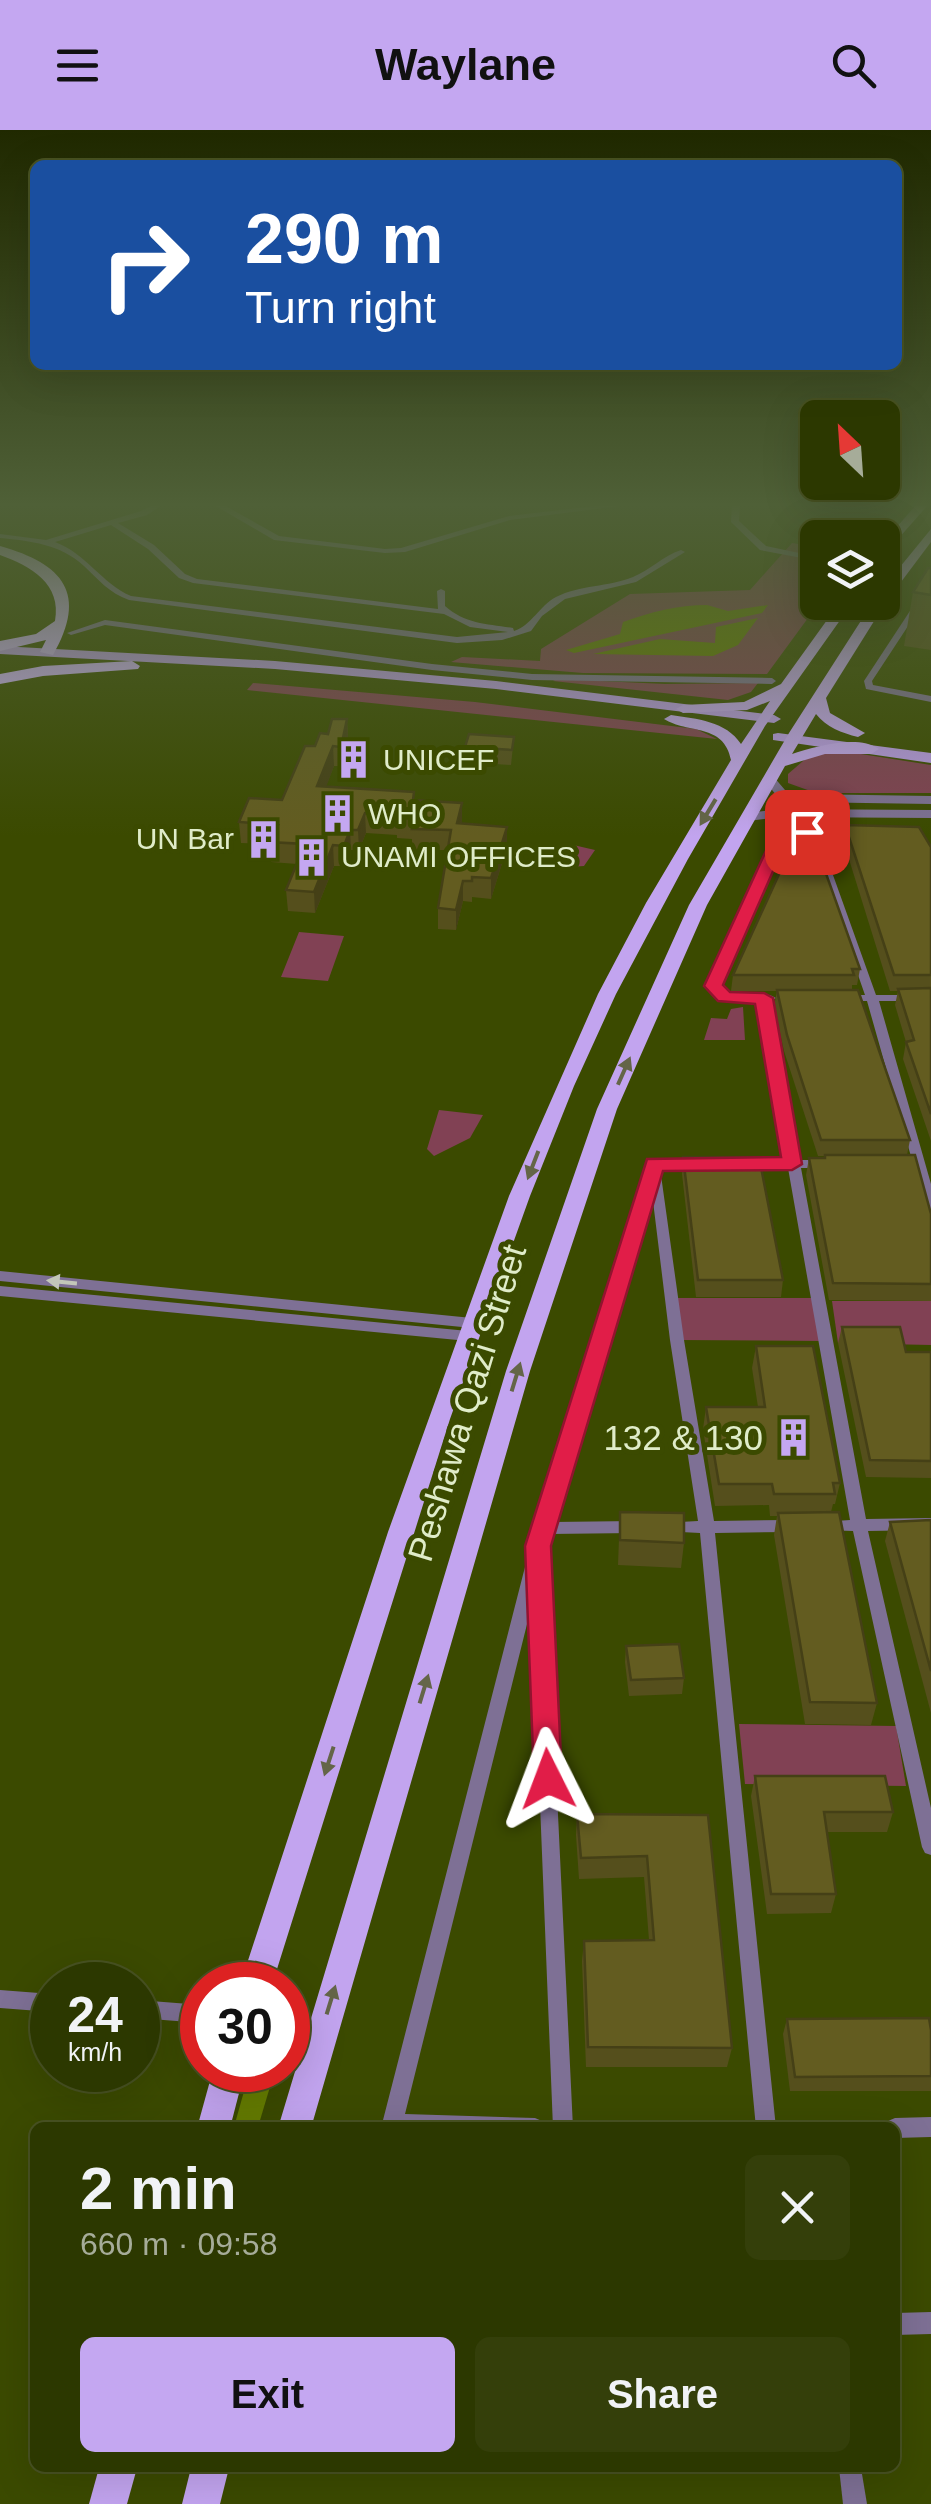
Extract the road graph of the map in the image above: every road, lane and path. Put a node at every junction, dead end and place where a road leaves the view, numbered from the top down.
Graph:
1 (65, 616) edge
2 (258, 616) edge
3 (452, 616) edge
4 (536, 616) edge
5 (909, 616) edge
6 (835, 620) edge
7 (868, 620) edge
8 (66, 629) junction
9 (520, 631) junction
10 (0, 648) edge
11 (45, 657) junction
12 (0, 660) edge
13 (132, 666) junction
14 (0, 679) edge
15 (772, 681) dead end
16 (791, 683) junction
17 (819, 696) junction
18 (931, 699) edge
19 (677, 714) junction
20 (778, 728) junction
21 (846, 736) junction
22 (931, 745) edge
23 (870, 749) junction
24 (931, 758) edge
25 (738, 761) junction
26 (774, 771) junction
27 (865, 800) junction
28 (931, 800) edge
29 (842, 812) junction
30 (931, 814) edge
31 (748, 817) junction
32 (813, 832) junction
33 (868, 834) edge
34 (764, 998) junction
35 (782, 998) edge
36 (836, 998) edge
37 (872, 998) junction
38 (931, 998) edge
39 (654, 1164) junction
40 (713, 1164) edge
41 (733, 1164) edge
42 (792, 1164) junction
43 (846, 1164) edge
44 (901, 1164) edge
45 (925, 1164) edge
46 (931, 1206) edge
47 (0, 1276) edge
48 (0, 1291) edge
49 (470, 1330) junction
50 (931, 1524) edge
51 (859, 1525) junction
52 (707, 1526) junction
53 (540, 1537) junction
54 (931, 1848) edge
55 (264, 1962) edge
56 (0, 1998) edge
57 (30, 2000) edge
58 (224, 2092) edge
59 (215, 2122) edge
60 (296, 2122) edge
61 (393, 2122) edge
62 (563, 2122) edge
63 (765, 2122) edge
64 (931, 2127) edge
65 (900, 2128) edge
66 (900, 2324) edge
67 (931, 2324) edge
68 (117, 2472) edge
69 (209, 2472) edge
70 (851, 2472) edge
71 (108, 2504) edge
72 (201, 2504) edge
73 (855, 2504) edge

1 - 8 highway
2 - 9 street
3 - 9 street
4 - 9 street
5 - 18 street
6 - 16 highway, Peshawa Qazi Street
7 - 17 highway, Peshawa Qazi Street
8 - 10 highway
8 - 11 highway
8 - 15 street
10 - 11 main road
11 - 12 main road
11 - 13 main road
11 - 19 main road
13 - 14 highway
13 - 19 main road
16 - 19 highway
16 - 20 highway, Peshawa Qazi Street
17 - 20 highway, Peshawa Qazi Street
17 - 21 highway
19 - 20 main road
19 - 25 highway
20 - 21 main road
20 - 25 highway, Peshawa Qazi Street
20 - 26 highway, Peshawa Qazi Street
21 - 22 main road
21 - 23 main road
23 - 24 main road
23 - 26 highway
25 -> 49 highway, Peshawa Qazi Street
26 - 27 street
26 - 31 highway, Peshawa Qazi Street
27 - 28 street
27 - 29 street
29 - 30 street
29 - 31 street
60 -> 31 highway, Peshawa Qazi Street
32 - 33 street
32 - 34 street
32 - 37 street
34 - 35 street
34 - 42 street
36 - 37 street
37 - 38 street
37 - 45 street
39 - 40 street
39 - 52 street
39 - 53 street
41 - 42 street
42 - 43 street
42 - 51 street
44 - 45 street
45 - 46 street
49 -> 47 street
48 - 49 street
49 -> 55 highway, Peshawa Qazi Street
50 - 51 street
51 - 52 street
51 - 54 street
52 - 53 street
52 - 63 street
53 - 61 street
53 - 62 street
56 - 57 street
58 - 59 highway
64 - 65 street
66 - 67 street
68 - 71 highway
69 - 72 highway
70 - 73 street

